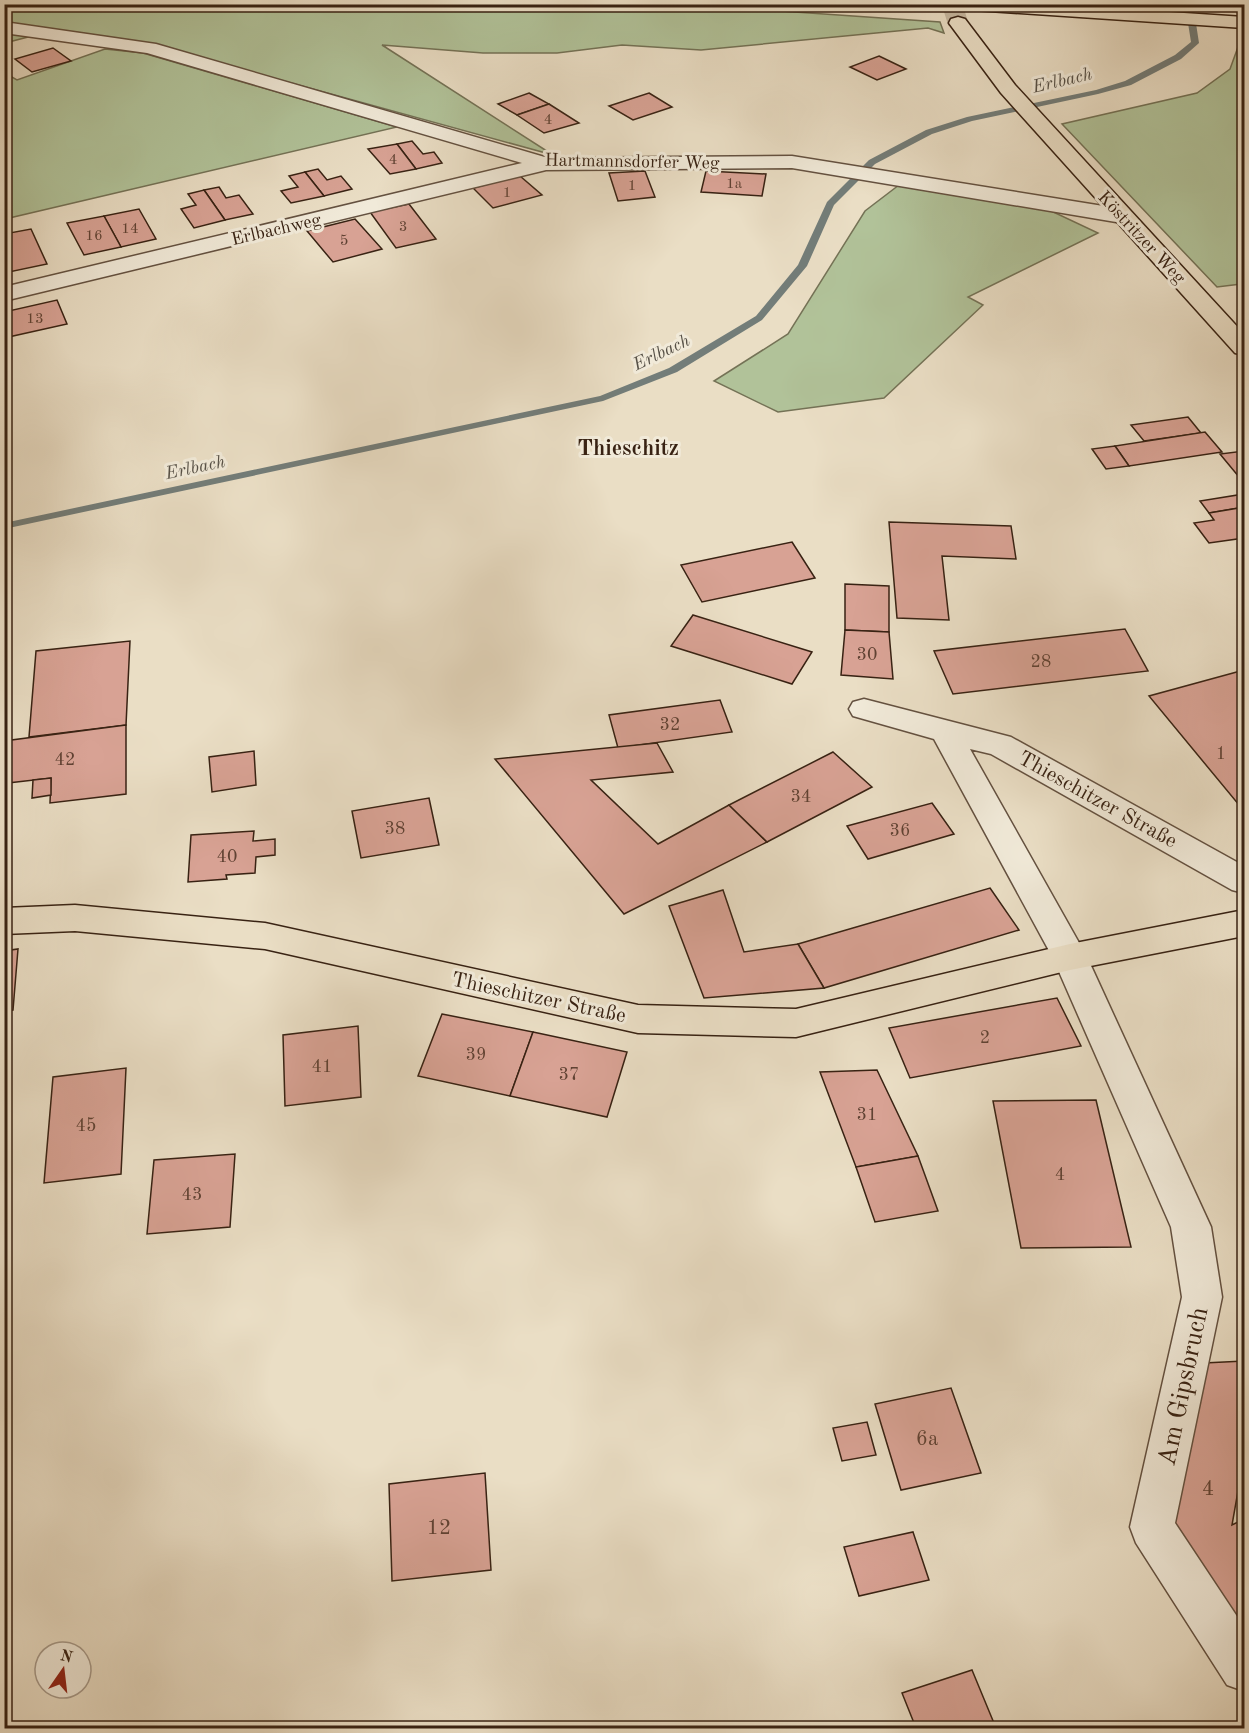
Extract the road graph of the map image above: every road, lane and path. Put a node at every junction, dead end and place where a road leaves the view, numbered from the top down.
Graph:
1 (959, 14) edge
2 (1245, 23) edge
3 (11, 30) dead end
4 (547, 164) junction
5 (1122, 216) junction
6 (4, 294) edge
7 (1245, 348) edge
8 (864, 708) dead end
9 (945, 732) junction
10 (1245, 881) edge
11 (4, 921) edge
12 (1245, 923) edge
13 (1070, 957) junction
14 (1245, 1668) edge

1 - 2 main road
1 - 5 main road, Köstritzer Weg
3 - 4 street, Hartmannsdorfer Weg
4 - 5 street, Hartmannsdorfer Weg
4 - 6 street, Erlbachweg
5 - 7 main road, Köstritzer Weg
8 - 9 street, Thieschitzer Straße
9 - 10 street, Thieschitzer Straße
9 - 13 street
11 - 13 main road, Thieschitzer Straße
12 - 13 main road, Thieschitzer Straße
13 - 14 street, Am Gipsbruch

